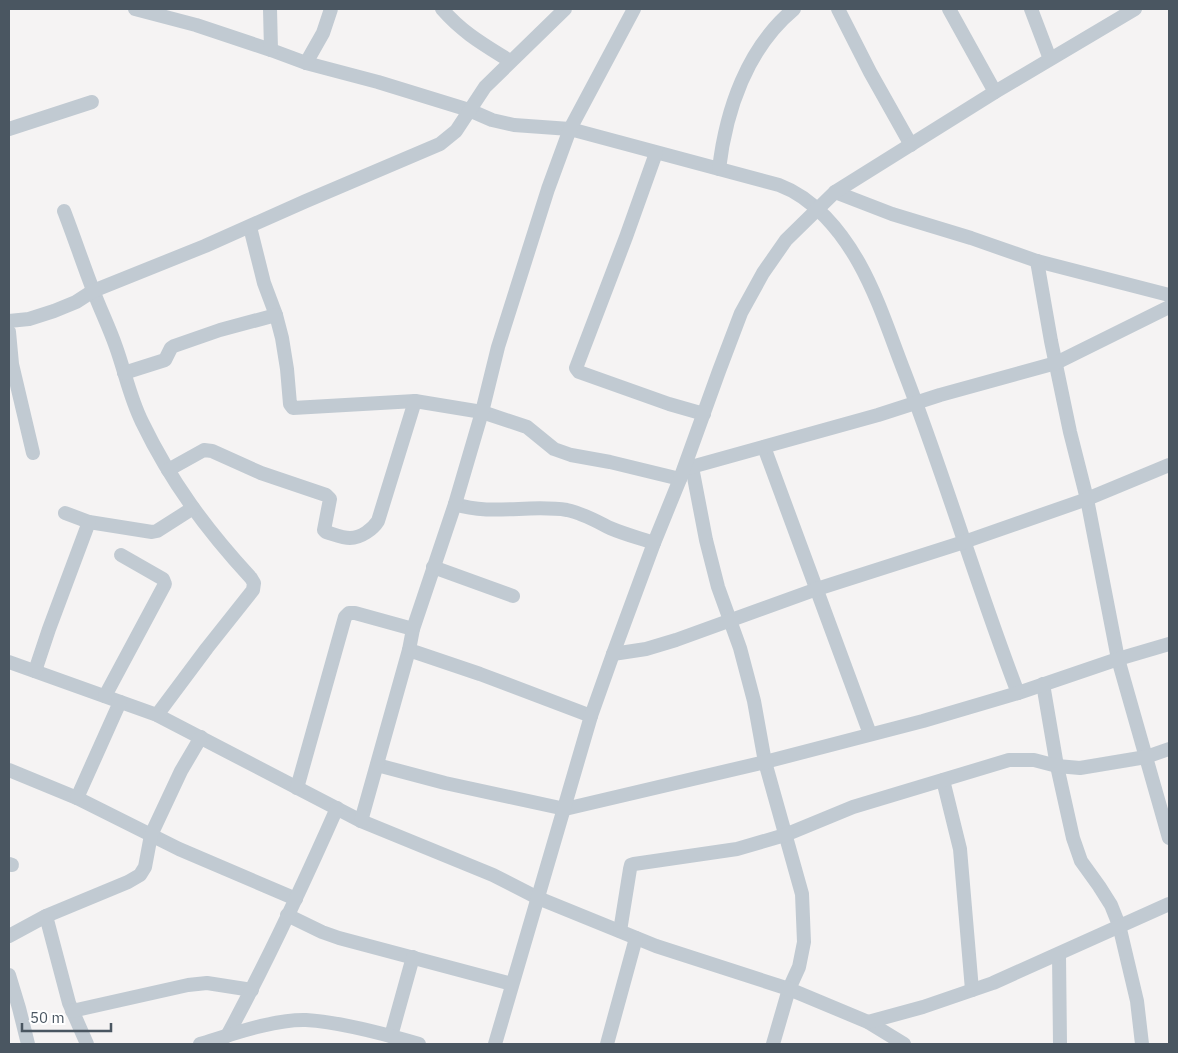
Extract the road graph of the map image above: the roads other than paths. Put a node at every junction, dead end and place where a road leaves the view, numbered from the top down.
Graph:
1 (135, 9) edge
2 (270, 9) edge
3 (331, 9) edge
4 (442, 9) edge
5 (565, 9) edge
6 (634, 9) edge
7 (794, 9) edge
8 (838, 9) edge
9 (949, 9) edge
10 (1031, 9) edge
11 (1135, 9) edge
12 (183, 15) edge
13 (271, 50) junction
14 (1050, 59) junction
15 (510, 61) junction
16 (306, 63) junction
17 (995, 92) junction
18 (92, 102) dead end
19 (469, 110) junction
20 (570, 129) junction
21 (9, 130) edge
22 (912, 145) junction
23 (656, 153) junction
24 (719, 169) junction
25 (836, 192) junction
26 (817, 209) junction
27 (64, 211) dead end
28 (250, 227) junction
29 (1037, 261) junction
30 (93, 291) junction
31 (1169, 295) edge
32 (1169, 307) edge
33 (276, 315) junction
34 (9, 321) edge
35 (9, 332) edge
36 (1056, 363) junction
37 (124, 373) junction
38 (415, 402) junction
39 (916, 403) junction
40 (482, 412) junction
41 (704, 414) junction
42 (764, 447) junction
43 (33, 453) dead end
44 (1169, 465) edge
45 (168, 470) junction
46 (685, 472) junction
47 (1086, 499) junction
48 (455, 504) junction
49 (193, 508) junction
50 (64, 513) dead end
51 (89, 522) junction
52 (964, 542) junction
53 (654, 543) junction
54 (121, 555) dead end
55 (433, 568) junction
56 (817, 589) junction
57 (513, 596) dead end
58 (730, 620) junction
59 (413, 629) junction
60 (1169, 644) edge
61 (409, 650) junction
62 (613, 654) junction
63 (1118, 659) junction
64 (9, 662) edge
65 (35, 671) junction
66 (1042, 684) junction
67 (1018, 693) junction
68 (105, 696) junction
69 (120, 702) junction
70 (157, 715) junction
71 (591, 716) junction
72 (870, 734) junction
73 (200, 738) junction
74 (1169, 749) edge
75 (1146, 757) junction
76 (764, 762) junction
77 (377, 765) junction
78 (1057, 766) junction
79 (9, 770) edge
80 (943, 780) junction
81 (297, 788) junction
82 (77, 798) junction
83 (337, 808) junction
84 (565, 809) junction
85 (361, 821) junction
86 (151, 835) junction
87 (786, 835) junction
88 (1169, 838) edge
89 (538, 898) junction
90 (296, 899) junction
91 (1169, 904) edge
92 (287, 915) junction
93 (46, 916) junction
94 (1119, 926) junction
95 (620, 932) junction
96 (9, 936) edge
97 (636, 938) junction
98 (1059, 955) junction
99 (413, 957) junction
100 (9, 975) edge
101 (512, 984) junction
102 (789, 989) junction
103 (252, 990) junction
104 (972, 990) junction
105 (14, 1009) edge
106 (72, 1011) junction
107 (868, 1022) junction
108 (227, 1036) junction
109 (391, 1036) junction
110 (28, 1044) edge
111 (87, 1044) edge
112 (200, 1044) edge
113 (419, 1044) edge
114 (495, 1044) edge
115 (607, 1044) edge
116 (774, 1044) edge
117 (904, 1044) edge
118 (1060, 1044) edge
119 (1142, 1044) edge

1 - 12 street
2 - 13 street
3 - 16 street
4 - 15 street
5 - 15 street
6 - 20 street
7 - 24 street
8 - 22 street
9 - 17 street
10 - 14 street
11 - 14 street
12 - 13 street
13 - 16 street
14 - 17 street
15 - 19 street
16 - 19 street
17 - 22 street
18 - 21 street
19 - 20 street
19 - 28 street
20 - 23 street
20 - 40 street
22 - 25 street
23 - 24 street
23 - 41 street
24 - 26 street
25 - 26 street
25 - 29 street
26 - 39 street
26 - 41 street
27 - 30 street
28 - 30 street
28 - 33 street
29 - 31 street
29 - 36 street
30 - 34 street
30 - 37 street
32 - 36 street
33 - 37 street
33 - 38 street
35 - 43 street
36 - 39 street
36 - 47 street
37 - 45 street
38 - 40 street
38 - 45 street
39 - 42 street
39 - 52 street
40 - 46 street
40 - 48 street
41 - 46 street
42 - 46 street
42 - 56 street
44 - 47 street
45 - 49 street
46 - 53 street
46 - 58 street
47 - 52 street
47 - 63 street
48 - 53 street
48 - 55 street
49 - 51 street
49 - 70 street
50 - 51 street
51 - 65 street
52 - 56 street
52 - 67 street
53 - 62 street
54 - 68 street
55 - 57 street
55 - 59 street
56 - 58 street
56 - 72 street
58 - 62 street
58 - 76 street
59 - 61 street
59 - 81 street
60 - 63 street
61 - 71 street
61 - 77 street
62 - 71 street
63 - 66 street
63 - 75 street
64 - 65 street
65 - 68 street
66 - 67 street
66 - 78 street
67 - 72 street
68 - 69 street
69 - 70 street
69 - 82 street
70 - 73 street
71 - 84 street
72 - 76 street
73 - 81 street
73 - 86 street
74 - 75 street
75 - 78 street
75 - 88 street
76 - 84 street
76 - 87 street
77 - 84 street
77 - 85 street
78 - 80 street
78 - 94 street
79 - 82 street
80 - 87 street
80 - 104 street
81 - 83 street
82 - 86 street
83 - 85 street
83 - 90 street
84 - 89 street
85 - 89 street
86 - 90 street
86 - 93 street
87 - 95 street
87 - 102 street
89 - 95 street
89 - 101 street
90 - 92 street
91 - 94 street
92 - 99 street
92 - 103 street
93 - 96 street
93 - 106 street
94 - 98 street
94 - 119 street
95 - 97 street
97 - 102 street
97 - 115 street
98 - 104 street
98 - 118 street
99 - 101 street
99 - 109 street
100 - 105 street
101 - 114 street
102 - 107 street
102 - 116 street
103 - 106 street
103 - 108 street
104 - 107 street
105 - 110 street
106 - 111 street
107 - 117 street
108 - 109 street
108 - 112 street
109 - 113 street

